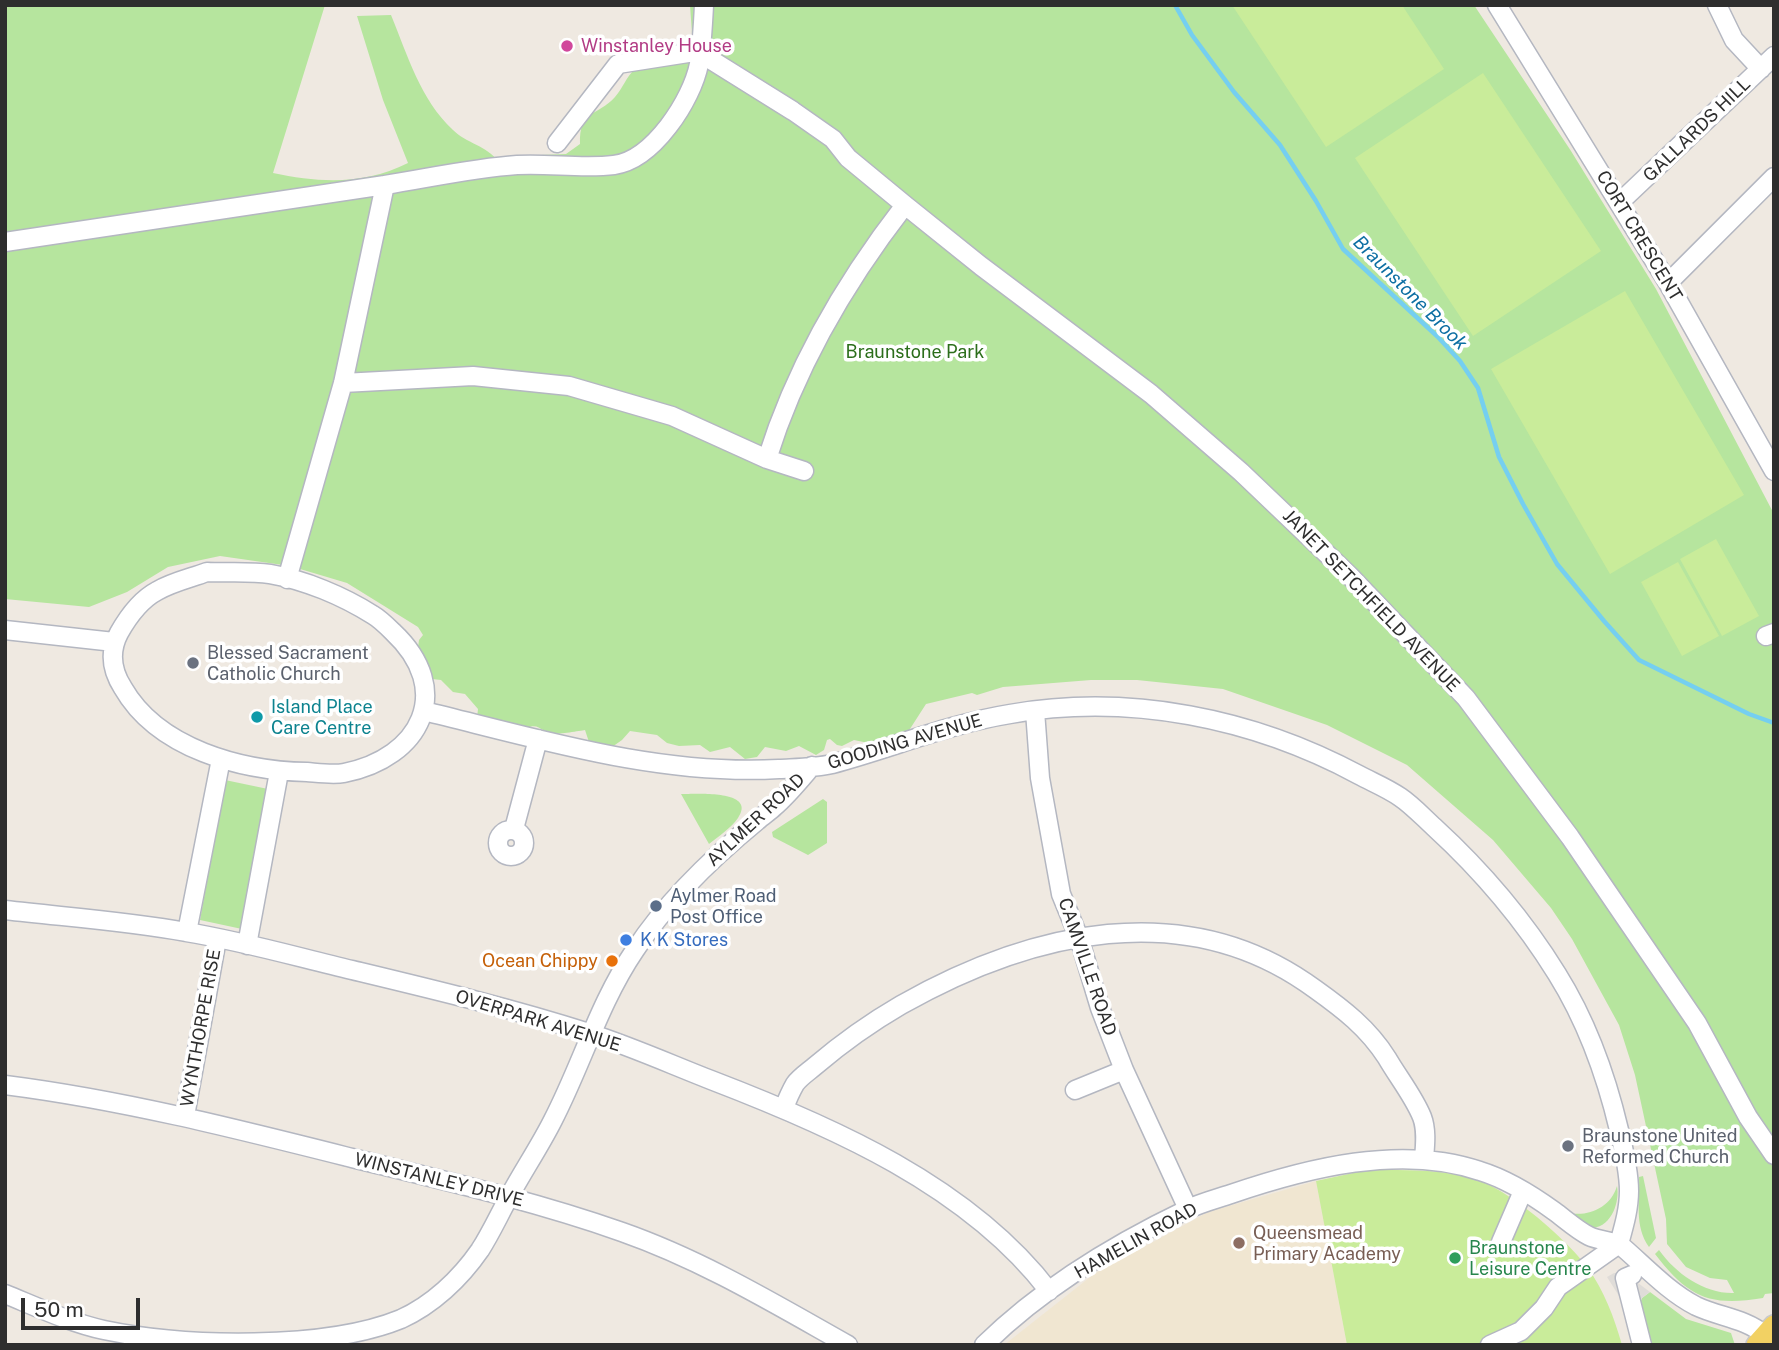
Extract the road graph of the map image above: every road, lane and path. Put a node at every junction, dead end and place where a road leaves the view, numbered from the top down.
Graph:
1 (704, 5) edge
2 (1497, 5) edge
3 (1717, 5) edge
4 (700, 53) junction
5 (1767, 62) edge
6 (557, 143) dead end
7 (1774, 177) edge
8 (386, 185) junction
9 (1619, 203) junction
10 (905, 205) junction
11 (5, 242) edge
12 (1668, 283) junction
13 (343, 383) junction
14 (767, 459) junction
15 (804, 471) dead end
16 (1774, 471) edge
17 (287, 579) junction
18 (5, 630) edge
19 (114, 642) junction
20 (1035, 710) junction
21 (424, 711) junction
22 (538, 739) junction
23 (221, 759) junction
24 (812, 766) junction
25 (279, 772) junction
26 (514, 829) dead end
27 (5, 910) edge
28 (187, 932) junction
29 (1079, 938) junction
30 (218, 939) junction
31 (247, 945) junction
32 (590, 1033) junction
33 (1124, 1070) junction
34 (5, 1085) edge
35 (1075, 1090) dead end
36 (783, 1108) junction
37 (185, 1116) junction
38 (1774, 1155) edge
39 (1424, 1159) junction
40 (1523, 1191) junction
41 (509, 1197) junction
42 (1188, 1209) junction
43 (1501, 1242) dead end
44 (1619, 1244) junction
45 (1632, 1275) dead end
46 (1049, 1291) junction
47 (5, 1294) edge
48 (1765, 1335) edge
49 (146, 1341) edge
50 (848, 1345) edge
51 (984, 1345) edge
52 (1490, 1345) edge
53 (1642, 1345) edge

1 - 4 street
2 - 9 street, CORT CRESCENT
3 - 5 street
4 - 6 street
4 - 8 street
4 - 10 street, JANET SETCHFIELD AVENUE
5 - 9 street, GALLARDS HILL
7 - 12 street
8 - 11 street
8 - 13 street
9 - 12 street, CORT CRESCENT
10 - 14 street
10 - 38 street, JANET SETCHFIELD AVENUE
12 - 16 street, CORT CRESCENT
13 - 14 street
13 - 17 street
14 - 15 street
17 - 19 street
17 - 21 street
18 - 19 street
19 - 23 street
20 - 24 street, GOODING AVENUE
20 - 29 street, CAMVILLE ROAD
20 - 44 street, GOODING AVENUE
21 - 22 street, GOODING AVENUE
21 - 25 street
22 - 24 street, GOODING AVENUE
22 - 26 street
23 - 25 street
23 - 28 street, WYNTHORPE RISE
24 - 32 street, AYLMER ROAD
25 - 31 street, WYNTHORPE RISE
27 - 28 street, OVERPARK AVENUE
28 - 30 street, OVERPARK AVENUE
29 - 33 street, CAMVILLE ROAD
29 - 36 street
29 - 39 street
30 - 31 street, OVERPARK AVENUE
30 - 37 street, WYNTHORPE RISE
31 - 32 street, OVERPARK AVENUE
32 - 36 street, OVERPARK AVENUE
32 - 41 street, AYLMER ROAD
33 - 35 street
33 - 42 street, CAMVILLE ROAD
34 - 37 street, WINSTANLEY DRIVE
36 - 46 street, OVERPARK AVENUE
37 - 41 street, WINSTANLEY DRIVE
39 - 40 street, HAMELIN ROAD
39 - 42 street, HAMELIN ROAD
40 - 43 street
40 - 44 street, HAMELIN ROAD
41 - 49 street, AYLMER ROAD
41 - 50 street, WINSTANLEY DRIVE
42 - 46 street, HAMELIN ROAD
44 - 48 street
44 - 52 street
45 - 53 street
46 - 51 street, HAMELIN ROAD
47 - 49 street, AYLMER ROAD

